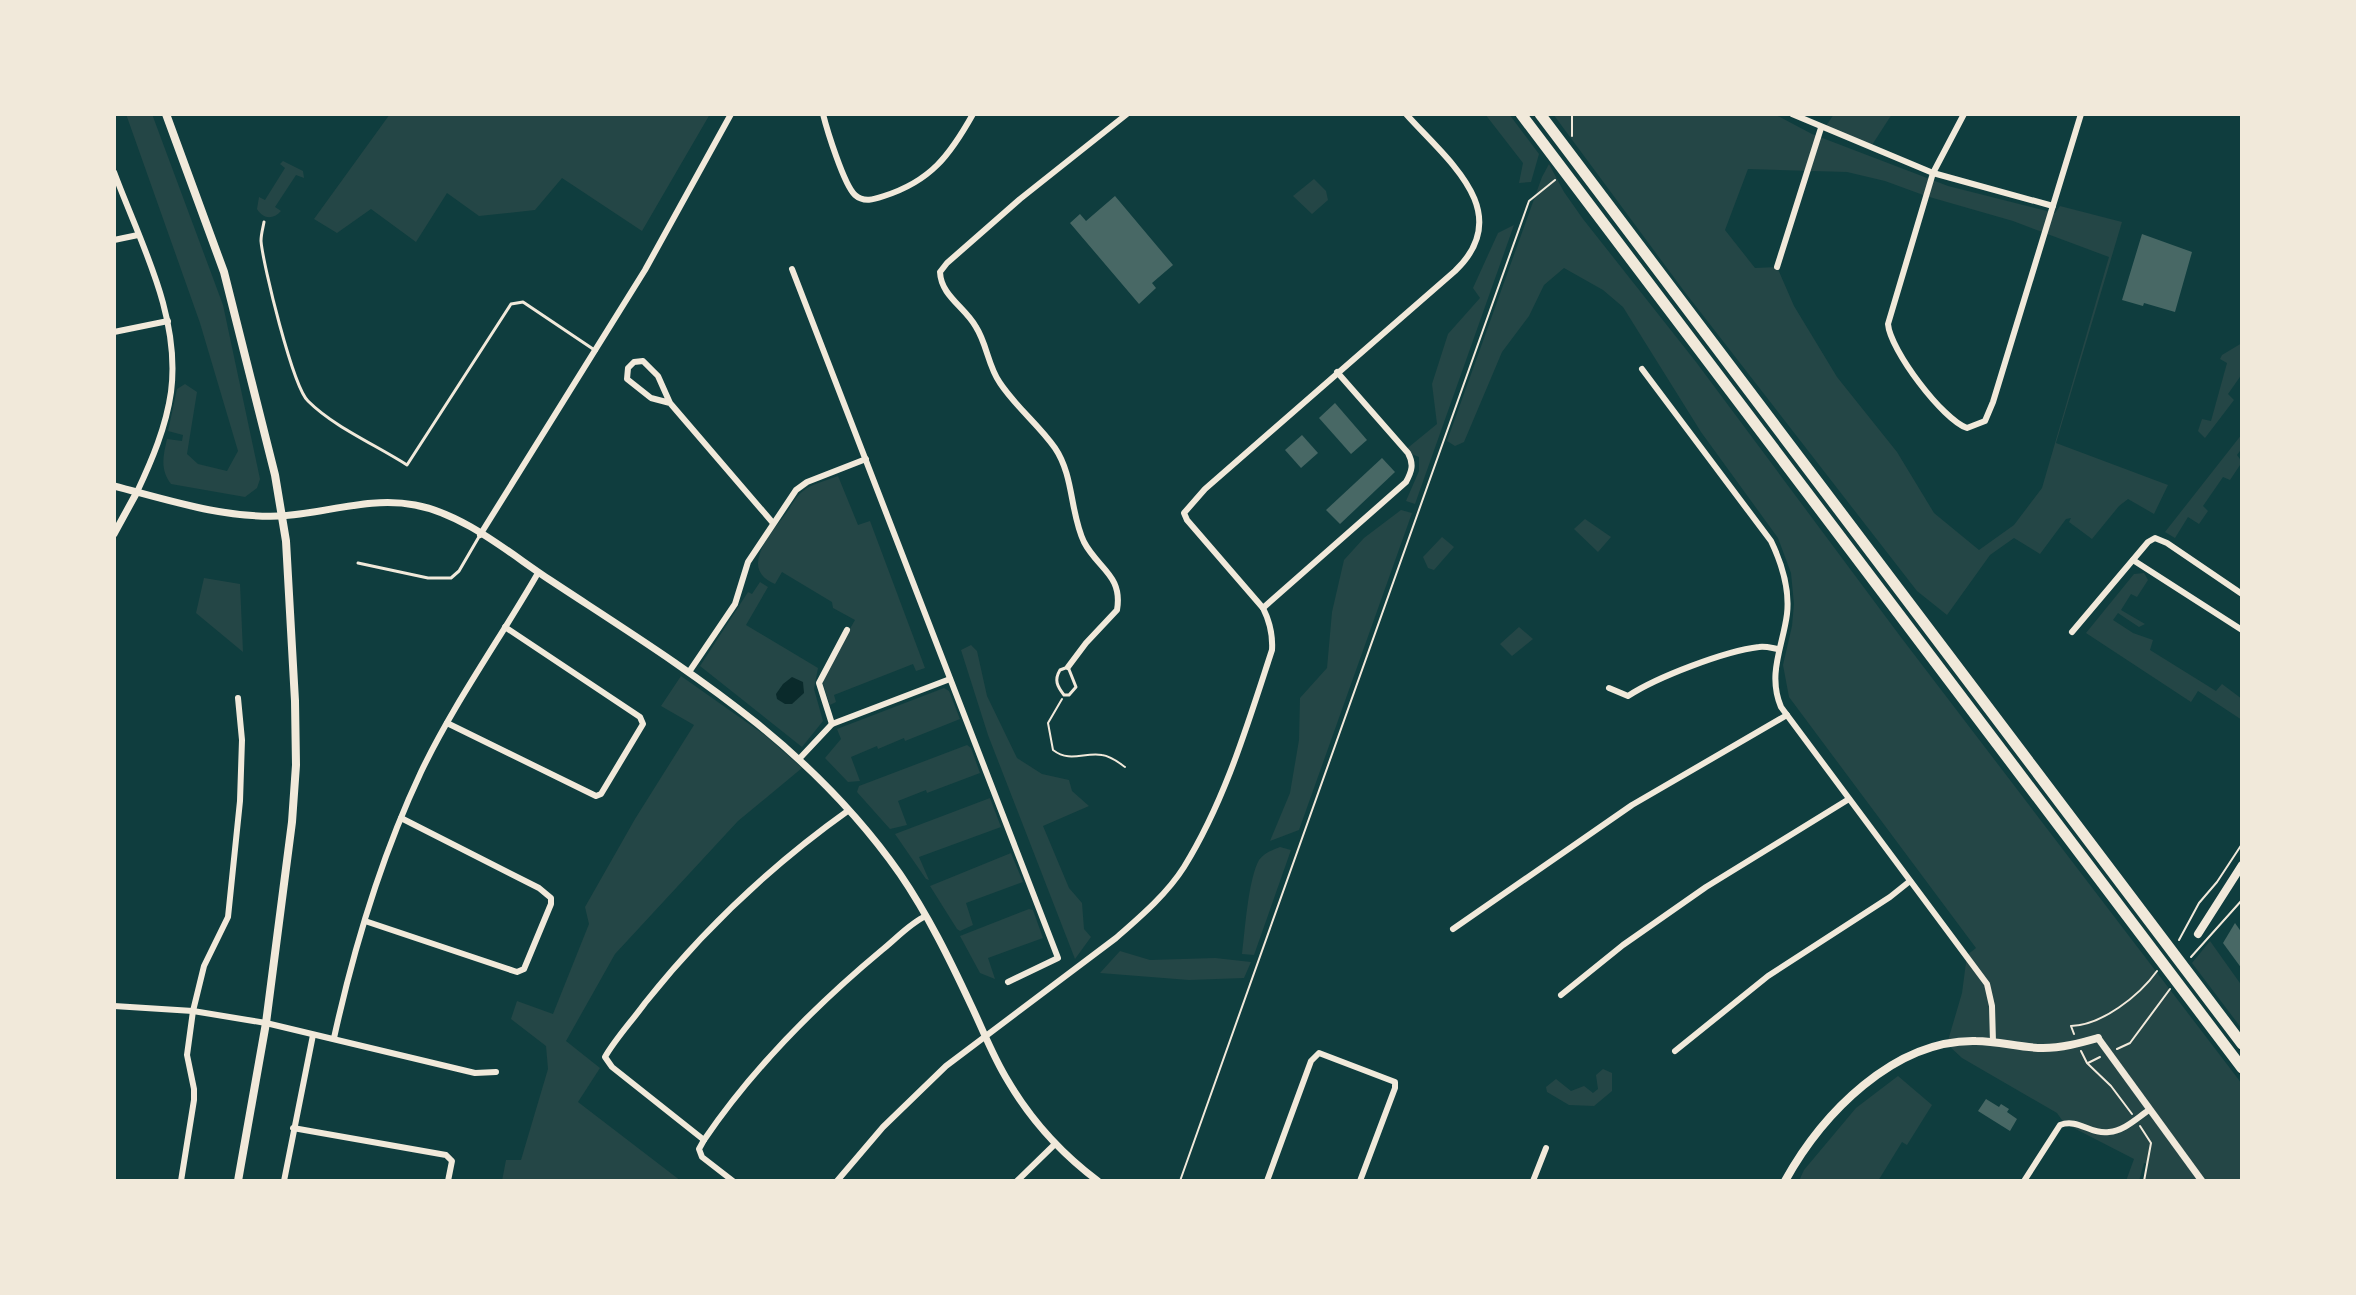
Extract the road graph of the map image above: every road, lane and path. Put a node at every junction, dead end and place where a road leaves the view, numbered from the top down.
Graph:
1 (166, 114) edge
2 (731, 114) edge
3 (823, 114) edge
4 (973, 114) edge
5 (1127, 114) edge
6 (1406, 114) edge
7 (1521, 114) edge
8 (1540, 114) edge
9 (1572, 114) edge
10 (1792, 114) edge
11 (1964, 114) edge
12 (2081, 114) edge
13 (1821, 128) junction
14 (1573, 134) dead end
15 (114, 172) edge
16 (1933, 173) junction
17 (1554, 183) dead end
18 (2053, 206) junction
19 (264, 222) dead end
20 (138, 235) junction
21 (114, 240) edge
22 (1777, 267) dead end
23 (792, 269) dead end
24 (168, 321) junction
25 (114, 332) edge
26 (596, 351) junction
27 (1642, 369) dead end
28 (1337, 372) junction
29 (670, 403) junction
30 (866, 459) junction
31 (114, 486) edge
32 (137, 492) junction
33 (282, 516) junction
34 (773, 523) junction
35 (114, 534) edge
36 (480, 535) junction
37 (2133, 560) junction
38 (358, 563) dead end
39 (538, 573) junction
40 (2242, 594) edge
41 (1263, 608) junction
42 (505, 627) junction
43 (847, 630) dead end
44 (2242, 630) edge
45 (2072, 632) dead end
46 (1778, 649) junction
47 (1068, 667) junction
48 (689, 672) junction
49 (950, 679) junction
50 (1609, 688) dead end
51 (1064, 695) junction
52 (238, 698) dead end
53 (1787, 715) junction
54 (447, 723) junction
55 (832, 724) junction
56 (800, 758) junction
57 (1125, 767) dead end
58 (1849, 799) junction
59 (849, 810) junction
60 (401, 818) junction
61 (2242, 865) edge
62 (1910, 881) junction
63 (926, 916) junction
64 (365, 921) junction
65 (1453, 929) dead end
66 (2198, 934) dead end
67 (1008, 982) dead end
68 (1561, 995) dead end
69 (114, 1006) edge
70 (193, 1011) junction
71 (266, 1023) junction
72 (313, 1035) junction
73 (985, 1036) junction
74 (334, 1038) junction
75 (2098, 1038) joint
76 (1993, 1042) junction
77 (2242, 1044) edge
78 (1675, 1051) dead end
79 (2087, 1063) dead end
80 (2242, 1068) edge
81 (496, 1072) dead end
82 (2149, 1110) junction
83 (2135, 1119) junction
84 (293, 1128) junction
85 (704, 1140) junction
86 (1055, 1144) junction
87 (1546, 1148) dead end
88 (181, 1181) edge
89 (238, 1181) edge
90 (284, 1181) edge
91 (448, 1181) edge
92 (733, 1181) edge
93 (837, 1181) edge
94 (1017, 1181) edge
95 (1098, 1181) edge
96 (1180, 1181) edge
97 (1267, 1181) edge
98 (1360, 1181) edge
99 (1533, 1181) edge
100 (1785, 1181) edge
101 (2024, 1181) edge
102 (2144, 1181) edge
103 (2202, 1181) edge

1 - 33 main road
2 - 26 street
3 - 4 street
5 - 47 street
6 - 28 street
7 - 80 highway
8 - 77 highway
9 - 14 path
10 - 13 street
11 - 16 street
12 - 18 street
13 - 16 street
13 - 22 street
15 - 20 street
16 - 18 street
16 - 18 street
17 - 96 path
19 - 26 lane
20 - 21 street
20 - 24 street
23 - 30 street
24 - 25 street
24 - 32 street
26 - 36 street
27 - 46 street
28 - 41 street
28 - 41 street
29 - 29 street
29 - 34 street
30 - 34 street
30 - 49 street
31 - 32 street
32 - 33 street
32 - 35 street
33 - 36 street
33 - 71 main road
34 - 48 street
36 - 38 lane
36 - 39 street
37 - 40 street
37 - 44 street
37 - 45 street
39 - 42 street
39 - 48 street
41 - 73 street
42 - 54 street
42 - 54 street
43 - 55 street
46 - 50 street
46 - 53 street
47 - 51 lane
47 - 51 lane
48 - 56 street
49 - 55 street
49 - 67 street
51 - 57 path
52 - 70 street
53 - 58 street
53 - 65 street
54 - 60 street
55 - 56 street
56 - 59 street
58 - 62 street
58 - 68 street
59 - 63 street
59 - 85 street
60 - 64 street
60 - 64 street
61 - 66 main road
62 - 76 street
62 - 78 street
63 - 73 street
63 - 85 street
64 - 74 street
69 - 70 street
70 - 71 street
70 - 88 street
71 - 72 street
71 - 89 main road
72 - 74 street
72 - 84 street
73 - 86 street
73 - 93 street
74 - 81 street
75 - 76 main road
75 - 82 street
76 - 100 main road
79 - 83 path
82 - 83 street
82 - 103 street
83 - 101 street
83 - 102 path
84 - 90 street
84 - 91 street
85 - 92 street
86 - 94 street
86 - 95 street
87 - 99 street
97 - 98 street

